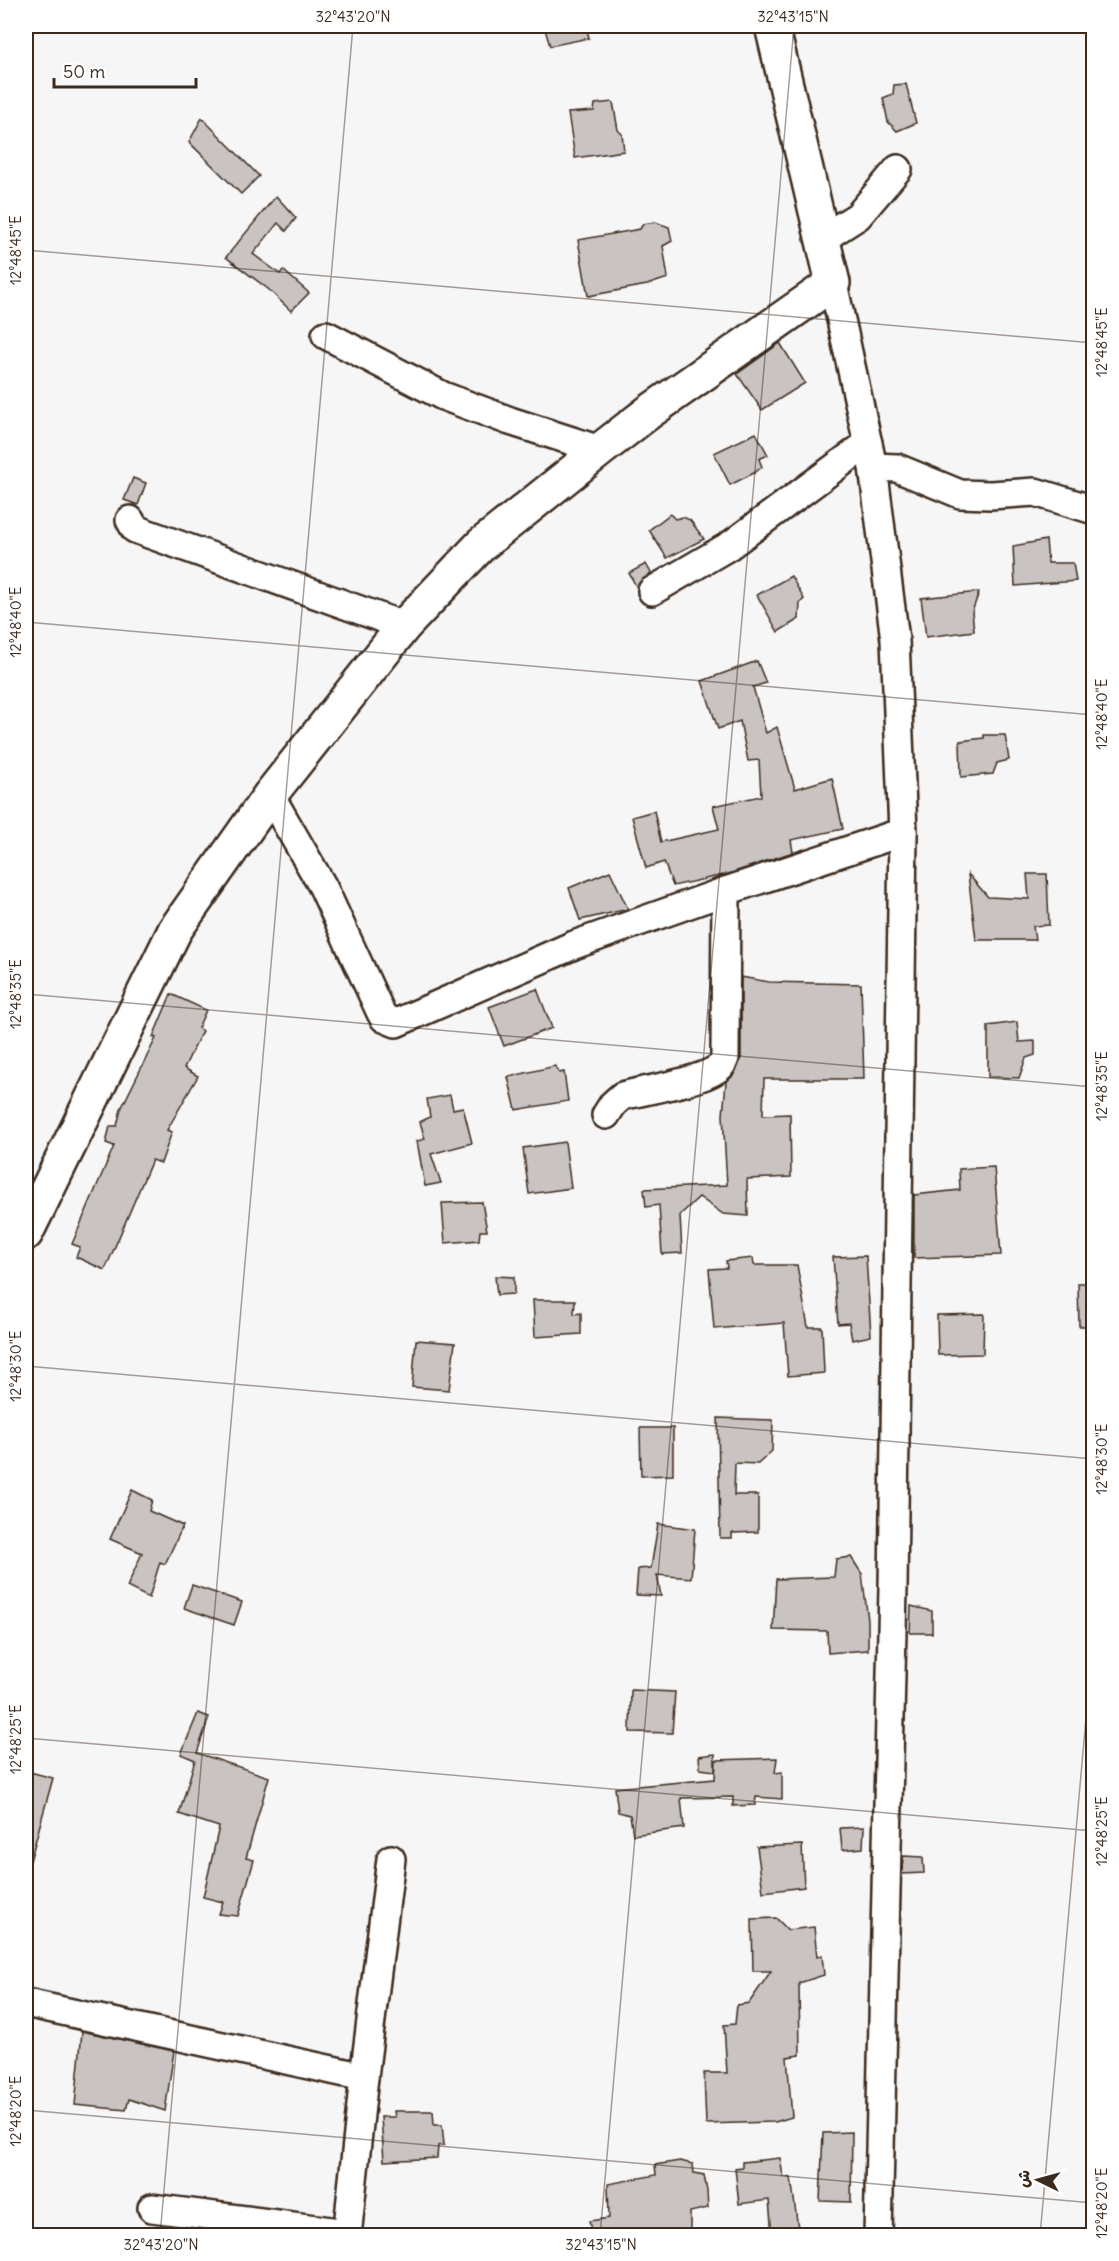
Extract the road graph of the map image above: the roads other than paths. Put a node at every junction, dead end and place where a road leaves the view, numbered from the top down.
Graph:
1 (772, 26) edge
2 (898, 170) dead end
3 (822, 239) junction
4 (833, 284) junction
5 (326, 335) dead end
6 (600, 450) junction
7 (871, 455) junction
8 (1094, 510) edge
9 (129, 520) dead end
10 (652, 591) dead end
11 (404, 626) junction
12 (270, 795) junction
13 (903, 832) junction
14 (726, 891) junction
15 (606, 1115) dead end
16 (26, 1233) edge
17 (391, 1859) dead end
18 (26, 2003) edge
19 (364, 2077) junction
20 (152, 2208) dead end
21 (347, 2234) edge
22 (878, 2235) edge

1 - 3 main road
2 - 3 street
3 - 4 main road
4 - 6 main road
4 - 7 street
5 - 6 street
6 - 11 main road
7 - 8 street
7 - 10 street
7 - 13 street
9 - 11 street
11 - 12 main road
12 - 14 street
12 - 16 main road
13 - 14 street
13 - 22 street
14 - 15 street
17 - 19 street
18 - 19 street
19 - 21 street
20 - 21 street

